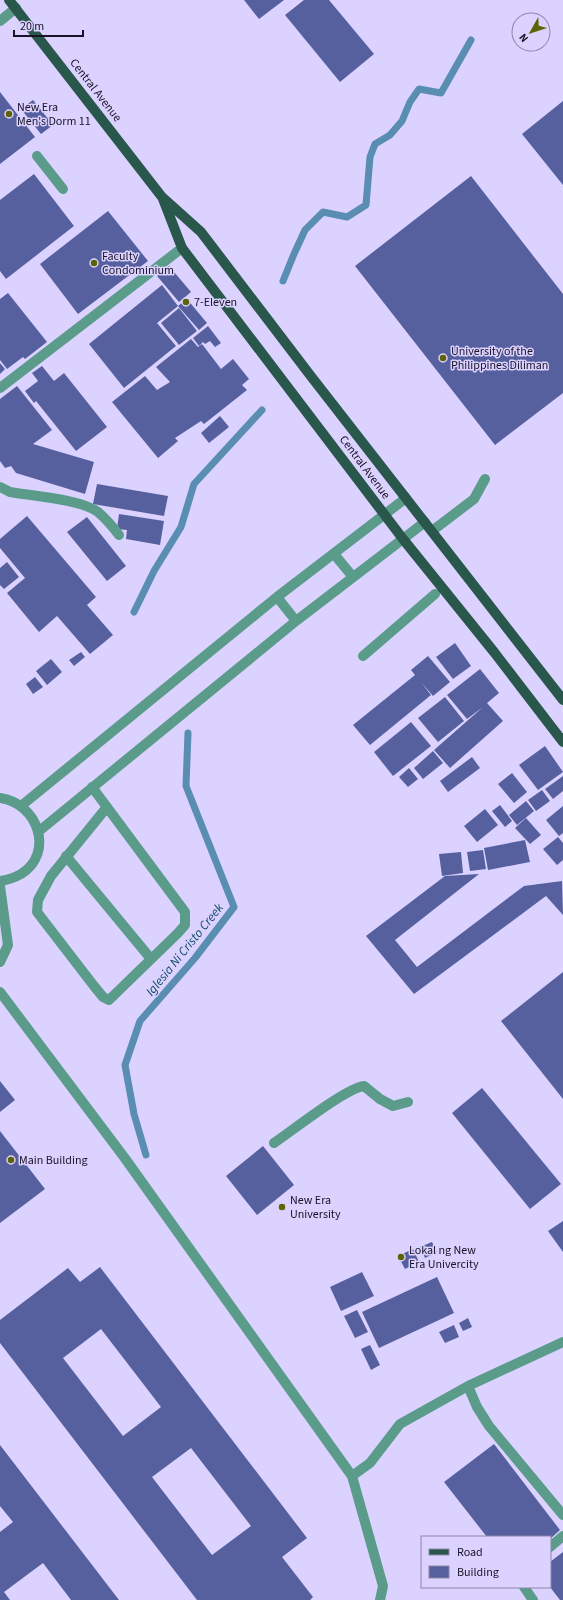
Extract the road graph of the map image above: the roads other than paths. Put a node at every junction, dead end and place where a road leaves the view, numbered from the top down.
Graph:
1 (9, 0) edge
2 (16, 8) junction
3 (0, 21) edge
4 (37, 156) dead end
5 (63, 189) dead end
6 (162, 197) junction
7 (182, 248) junction
8 (0, 388) edge
9 (485, 479) dead end
10 (0, 487) edge
11 (406, 498) junction
12 (384, 514) junction
13 (425, 522) junction
14 (432, 531) junction
15 (119, 535) dead end
16 (403, 539) junction
17 (334, 554) junction
18 (353, 577) junction
19 (435, 594) dead end
20 (277, 597) junction
21 (296, 621) junction
22 (363, 656) dead end
23 (563, 700) edge
24 (563, 742) edge
25 (92, 788) junction
26 (0, 798) edge
27 (21, 806) junction
28 (106, 806) junction
29 (38, 832) junction
30 (66, 856) junction
31 (0, 881) edge
32 (0, 886) edge
33 (151, 959) junction
34 (0, 962) edge
35 (0, 992) edge
36 (408, 1102) dead end
37 (274, 1143) dead end
38 (562, 1345) edge
39 (468, 1386) junction
40 (352, 1476) junction
41 (563, 1515) edge
42 (563, 1536) edge
43 (551, 1547) edge
44 (525, 1588) edge
45 (380, 1600) edge
46 (533, 1600) edge

1 - 2 main road, Central Avenue
2 - 3 street
2 - 6 main road, Central Avenue
4 - 5 street
6 - 7 main road, Central Avenue
6 - 11 main road, Central Avenue
7 - 8 street
7 - 12 main road, Central Avenue
9 - 14 street
10 - 15 street
11 - 12 street
11 - 13 main road, Central Avenue
12 - 16 main road, Central Avenue
12 - 17 street
13 - 14 main road, Central Avenue
13 - 16 street
14 - 23 main road, Central Avenue
16 - 18 street
16 - 24 main road, Central Avenue
17 - 18 street
17 - 20 street
18 - 21 street
19 - 22 street
20 - 21 street
20 - 27 street
21 - 25 street
25 - 28 street
25 - 29 street
26 - 27 street
27 - 29 street
28 - 30 street
28 - 33 street
29 - 31 street
30 - 33 street
30 - 33 street
32 - 34 street
35 - 40 street
36 - 37 street
38 - 39 street
39 - 40 street
39 - 41 street
40 - 45 street
42 - 43 street
44 - 46 street

